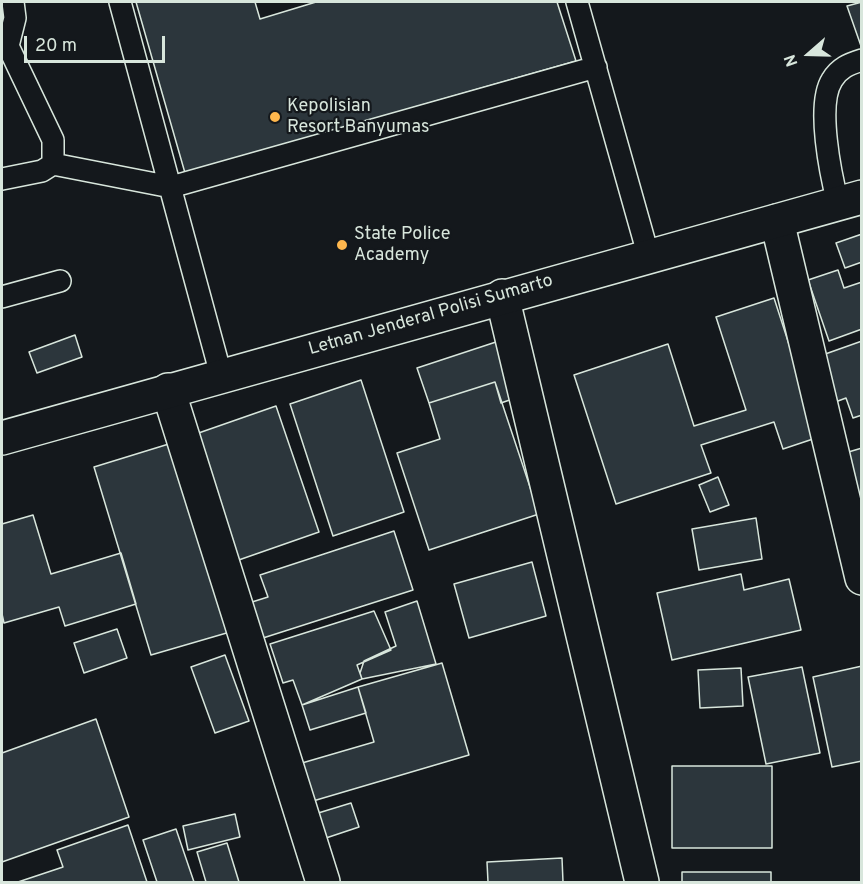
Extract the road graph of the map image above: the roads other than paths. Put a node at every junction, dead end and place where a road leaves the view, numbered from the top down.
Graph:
1 (13, 2) edge
2 (120, 2) edge
3 (577, 2) edge
4 (4, 48) edge
5 (861, 60) edge
6 (596, 66) junction
7 (53, 164) junction
8 (2, 179) edge
9 (171, 187) junction
10 (850, 200) edge
11 (777, 221) junction
12 (648, 254) junction
13 (60, 280) dead end
14 (502, 296) junction
15 (2, 297) edge
16 (221, 375) junction
17 (168, 390) junction
18 (2, 438) edge
19 (861, 578) edge
20 (323, 882) edge
21 (642, 882) edge

1 - 4 lane
2 - 9 lane
3 - 6 lane
4 - 7 lane
5 - 10 lane
6 - 9 lane
6 - 12 lane
7 - 8 lane
7 - 9 lane
9 - 16 lane
10 - 11 street, Letnan Jenderal Polisi Sumarto
11 - 12 street, Letnan Jenderal Polisi Sumarto
11 - 19 street
12 - 14 street, Letnan Jenderal Polisi Sumarto
13 - 15 lane
14 - 16 street, Letnan Jenderal Polisi Sumarto
14 - 21 street
16 - 17 street, Letnan Jenderal Polisi Sumarto
17 - 18 street, Letnan Jenderal Polisi Sumarto
17 - 20 street

